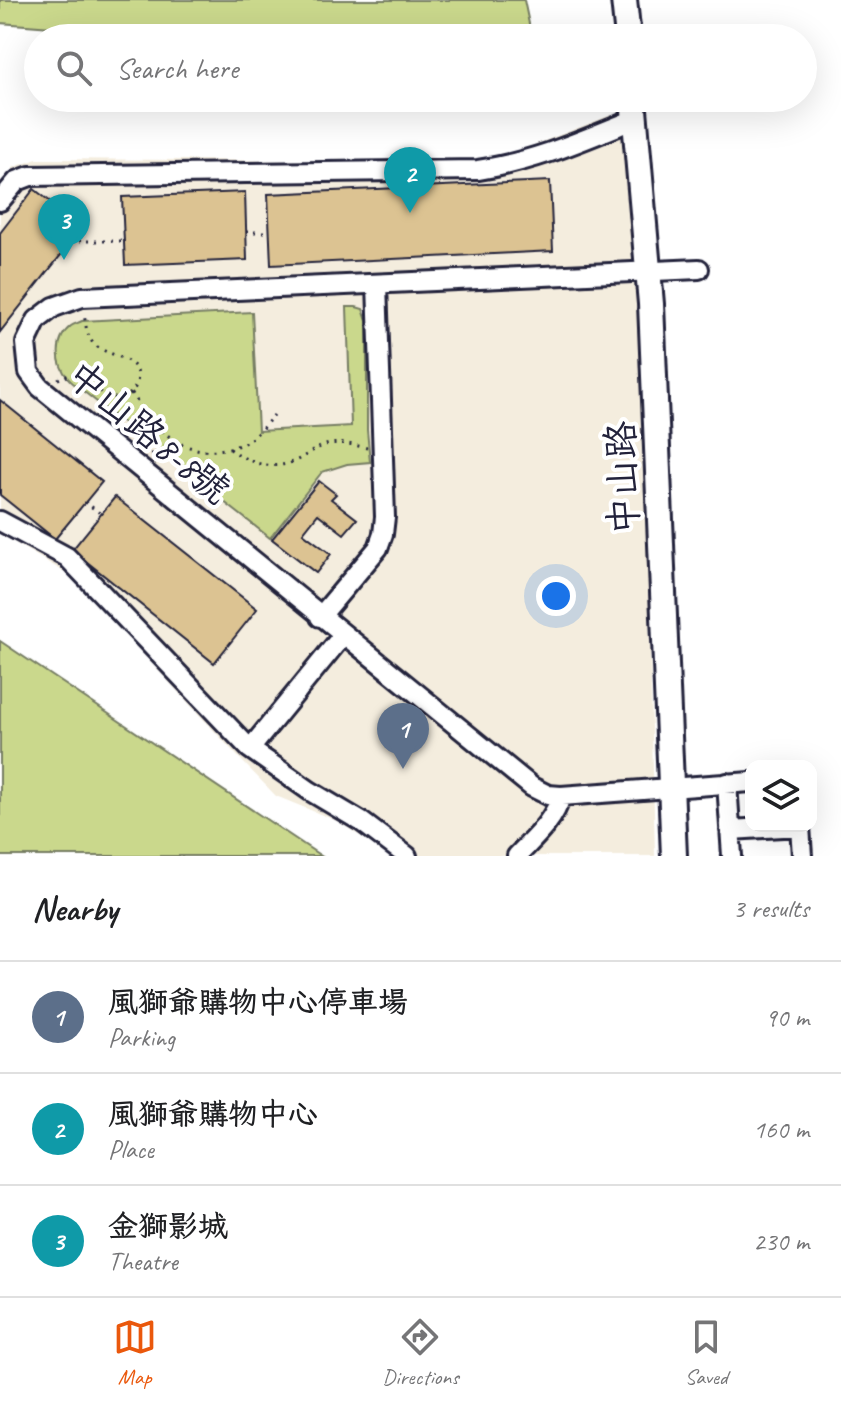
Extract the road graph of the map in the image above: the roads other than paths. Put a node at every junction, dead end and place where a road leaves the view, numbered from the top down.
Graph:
1 (624, 0) edge
2 (627, 24) edge
3 (627, 112) edge
4 (634, 112) edge
5 (0, 201) edge
6 (699, 269) dead end
7 (649, 271) junction
8 (377, 284) junction
9 (0, 521) edge
10 (320, 617) junction
11 (343, 635) junction
12 (250, 749) junction
13 (745, 782) edge
14 (727, 783) junction
15 (670, 788) junction
16 (561, 796) junction
17 (745, 829) edge
18 (730, 830) junction
19 (800, 832) edge
20 (407, 856) edge
21 (517, 856) edge
22 (674, 856) edge
23 (732, 856) edge
24 (802, 856) edge

1 - 2 main road
3 - 5 lane
4 - 7 main road, 中山路
6 - 7 lane, 中山路8-8號
7 - 8 lane, 中山路8-8號
7 - 15 main road, 中山路
8 - 10 lane
8 - 10 lane, 中山路8-8號
9 - 12 lane
10 - 11 lane, 中山路8-8號
11 - 12 lane
11 - 16 lane, 中山路8-8號
12 - 20 lane
13 - 14 lane, 中山路8-8號
14 - 15 lane, 中山路8-8號
14 - 18 lane
15 - 16 lane, 中山路8-8號
15 - 22 main road, 中山路
16 - 21 lane
17 - 18 lane
18 - 23 lane
19 - 24 lane

